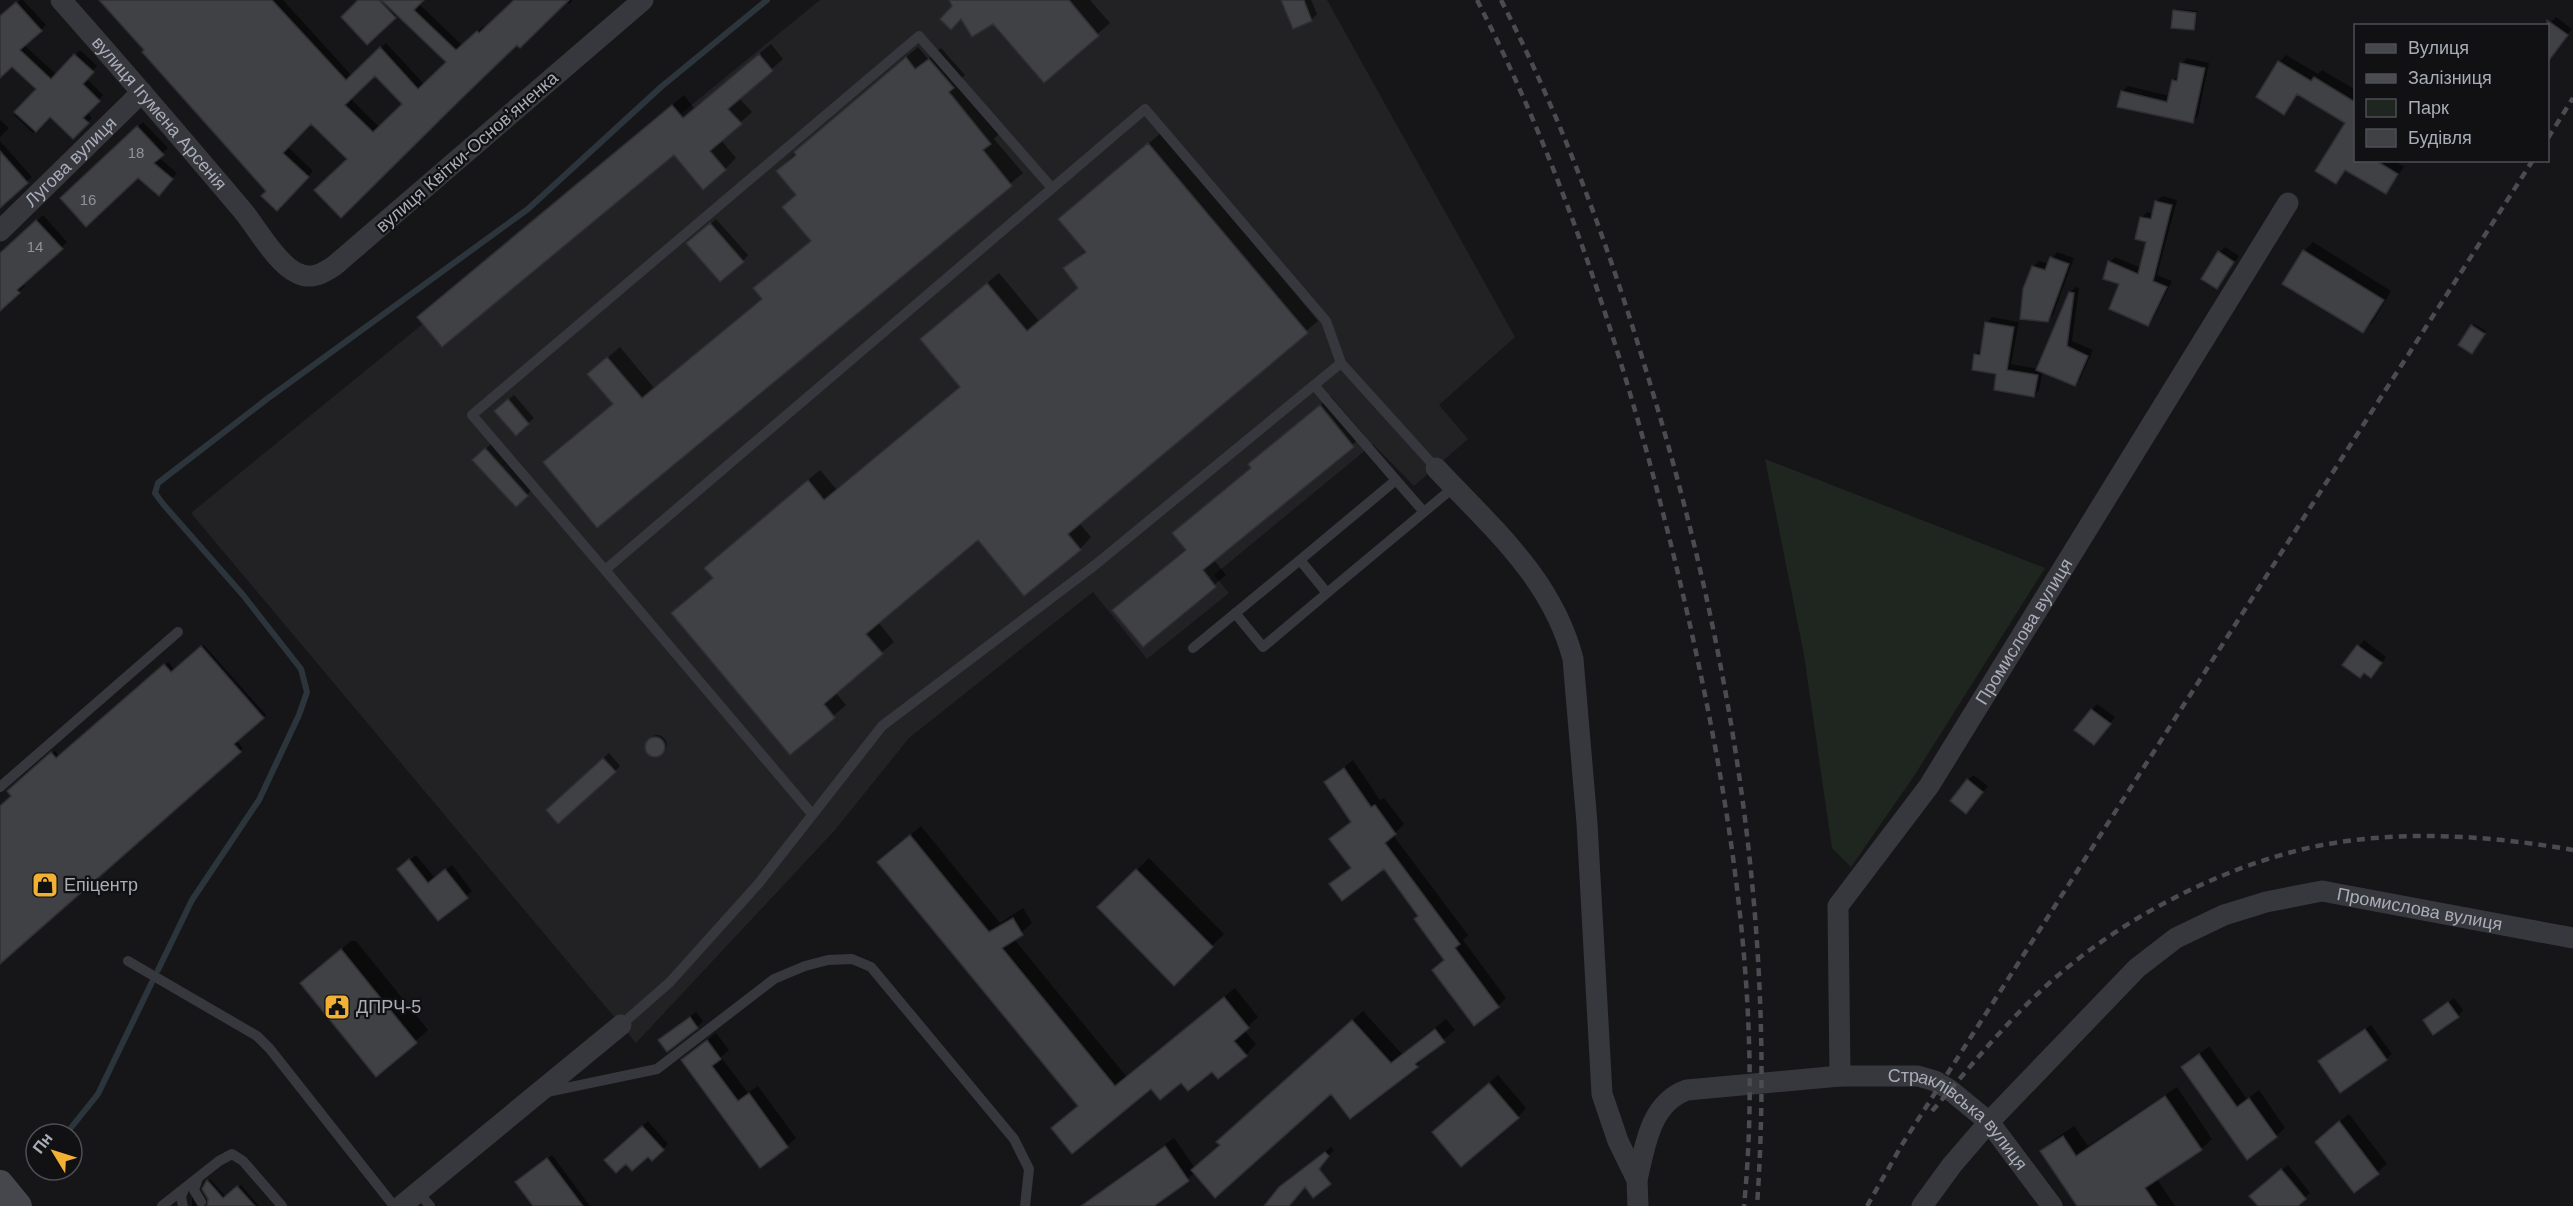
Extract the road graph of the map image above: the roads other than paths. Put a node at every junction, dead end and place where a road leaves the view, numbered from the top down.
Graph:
1 (61, 0) edge
2 (643, 0) edge
3 (142, 92) junction
4 (1052, 188) junction
5 (2288, 203) dead end
6 (0, 231) edge
7 (284, 264) joint
8 (1341, 363) junction
9 (1314, 385) junction
10 (1436, 468) joint
11 (1396, 480) junction
12 (1454, 487) junction
13 (1424, 512) junction
14 (1300, 560) junction
15 (605, 570) junction
16 (1327, 593) junction
17 (1235, 613) junction
18 (178, 632) dead end
19 (1193, 648) dead end
20 (0, 787) edge
21 (812, 814) junction
22 (2573, 938) edge
23 (128, 961) dead end
24 (621, 1025) joint
25 (1840, 1076) junction
26 (533, 1095) junction
27 (1989, 1122) junction
28 (198, 1178) junction
29 (1637, 1180) junction
30 (185, 1188) junction
31 (424, 1199) edge
32 (201, 1202) dead end
33 (166, 1204) edge
34 (183, 1206) edge
35 (282, 1206) edge
36 (394, 1206) edge
37 (401, 1206) edge
38 (1025, 1206) edge
39 (1638, 1206) edge
40 (1922, 1206) edge
41 (2052, 1206) edge

1 - 3 street, вулиця Ігумена Арсенія
2 - 7 street, вулиця Квітки-Основʼяненка
3 - 6 street, Лугова вулиця
3 - 7 street, вулиця Ігумена Арсенія
4 - 8 lane
4 - 15 lane
4 - 15 lane
5 - 25 street, Промислова вулиця
8 - 9 lane
8 - 10 lane
9 - 11 lane
9 - 21 lane
10 - 12 street
11 - 13 lane
11 - 14 lane
12 - 13 lane
12 - 29 street
13 - 16 lane
14 - 16 lane
14 - 17 lane
15 - 21 lane
16 - 17 lane
17 - 19 lane
18 - 20 lane
21 - 24 lane
22 - 27 street, Промислова вулиця
23 - 36 lane
24 - 26 street
25 - 27 street, Страклівська вулиця
25 - 29 street, Страклівська вулиця
26 - 31 street
26 - 38 lane
27 - 40 street, Промислова вулиця
27 - 41 street, Страклівська вулиця
28 - 30 lane
28 - 32 lane
28 - 35 lane
29 - 39 street
30 - 33 lane
30 - 34 lane
31 - 37 street

